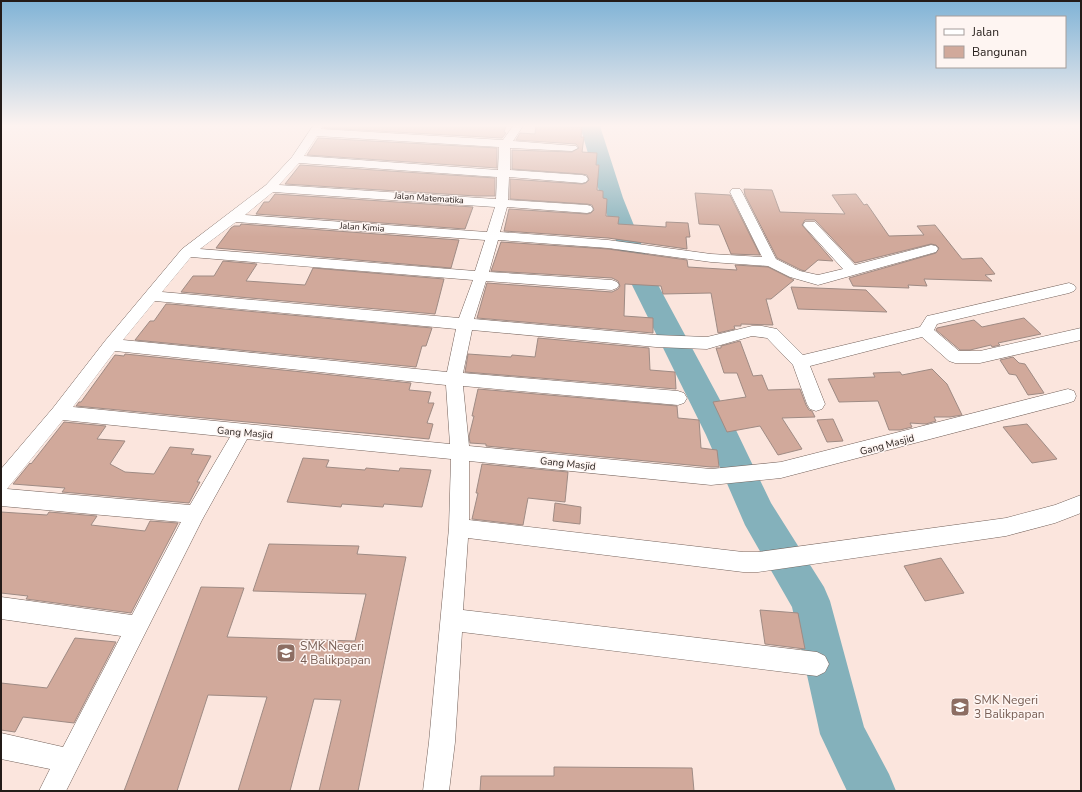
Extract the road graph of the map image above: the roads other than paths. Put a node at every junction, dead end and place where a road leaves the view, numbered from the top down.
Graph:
1 (292, 163) edge
2 (354, 163) edge
3 (503, 163) edge
4 (502, 173) junction
5 (582, 179) dead end
6 (270, 188) junction
7 (736, 192) dead end
8 (502, 203) junction
9 (587, 209) dead end
10 (233, 218) junction
11 (810, 225) dead end
12 (492, 236) junction
13 (931, 249) dead end
14 (187, 252) junction
15 (771, 262) junction
16 (852, 270) junction
17 (481, 276) junction
18 (612, 285) dead end
19 (1069, 288) dead end
20 (150, 296) junction
21 (465, 324) junction
22 (925, 331) junction
23 (1081, 334) edge
24 (111, 345) junction
25 (800, 362) junction
26 (454, 379) junction
27 (1068, 396) dead end
28 (678, 398) dead end
29 (816, 404) dead end
30 (59, 413) junction
31 (242, 432) junction
32 (460, 452) junction
33 (1, 483) edge
34 (1, 497) edge
35 (1081, 504) edge
36 (195, 514) junction
37 (459, 528) junction
38 (1, 608) edge
39 (451, 620) junction
40 (138, 627) junction
41 (817, 664) dead end
42 (1, 746) edge
43 (69, 761) junction
44 (52, 791) edge
45 (436, 791) edge

1 - 6 street
2 - 4 street
3 - 4 street
4 - 5 street
4 - 8 street
6 - 8 street, Jalan Matematika
6 - 10 street
7 - 15 street
8 - 9 street, Jalan Matematika
8 - 12 street
10 - 12 street, Jalan Kimia
10 - 14 street
11 - 16 street
12 - 15 street, Jalan Kimia
12 - 17 street
13 - 16 street
14 - 17 street
14 - 20 street
15 - 16 street
17 - 18 street
17 - 21 street
19 - 22 street
20 - 21 street
20 - 24 street
21 - 25 street
21 - 26 street
22 - 23 street
22 - 25 street
24 - 26 street
24 - 30 street
25 - 29 street
26 - 28 street
26 - 32 street
27 - 32 street, Gang Masjid
30 - 31 street, Gang Masjid
30 - 33 street
31 - 32 street, Gang Masjid
31 - 36 street
32 - 37 street
34 - 36 street
35 - 37 street
36 - 40 street
37 - 39 street
38 - 40 street
39 - 41 street
39 - 45 street
40 - 43 street
42 - 43 street
43 - 44 street

